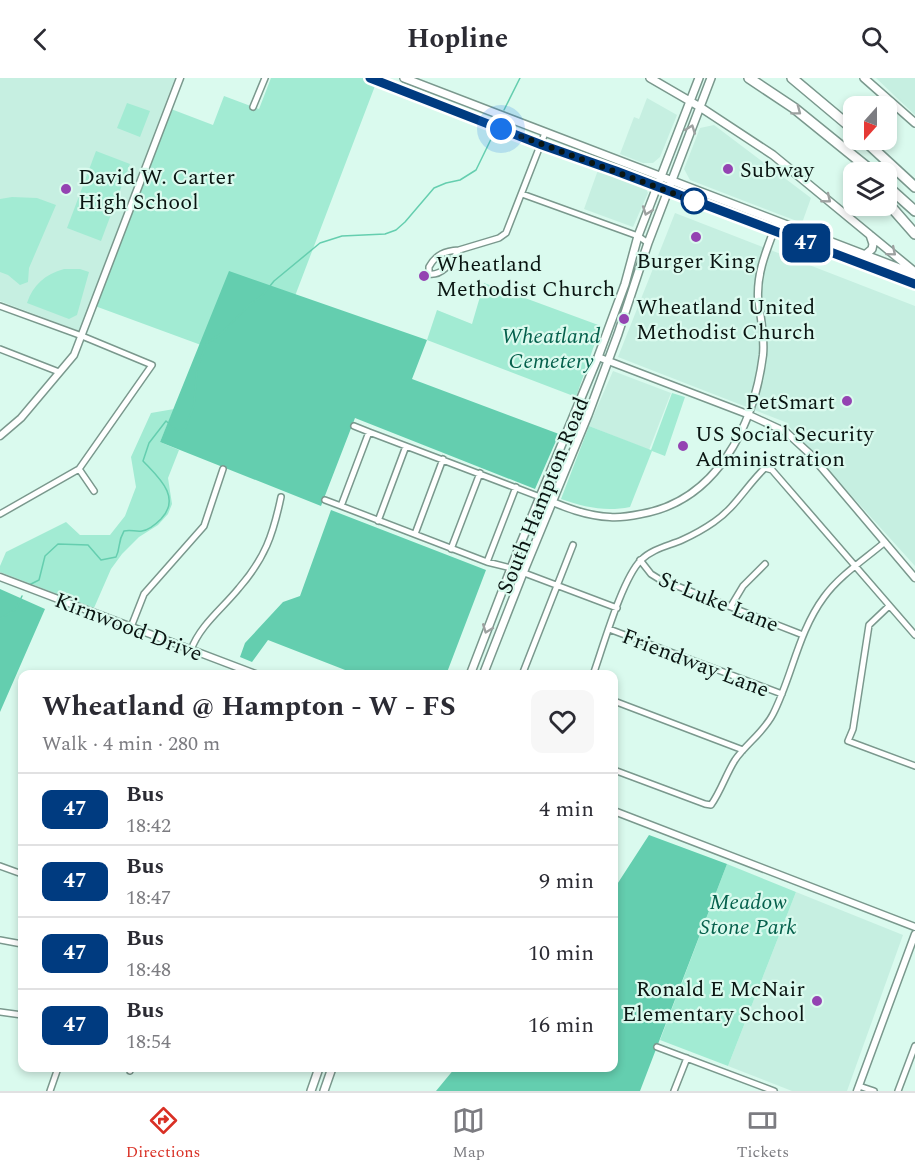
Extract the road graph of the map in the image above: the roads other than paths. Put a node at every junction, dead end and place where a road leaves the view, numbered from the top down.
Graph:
1 (180, 78) edge
2 (265, 78) edge
3 (370, 78) edge
4 (404, 78) edge
5 (650, 78) edge
6 (699, 78) edge
7 (711, 78) edge
8 (749, 78) edge
9 (792, 78) edge
10 (864, 78) edge
11 (423, 85) junction
12 (418, 97) junction
13 (690, 101) junction
14 (700, 107) junction
15 (253, 108) dead end
16 (843, 121) edge
17 (915, 123) edge
18 (545, 133) junction
19 (542, 145) junction
20 (875, 150) edge
21 (856, 157) junction
22 (859, 162) edge
23 (862, 162) edge
24 (661, 177) junction
25 (671, 181) junction
26 (657, 187) junction
27 (915, 187) edge
28 (668, 191) junction
29 (522, 194) junction
30 (897, 194) edge
31 (915, 211) edge
32 (897, 214) edge
33 (777, 222) junction
34 (774, 232) junction
35 (869, 232) junction
36 (915, 234) edge
37 (638, 236) junction
38 (648, 243) junction
39 (459, 250) junction
40 (865, 255) junction
41 (915, 273) edge
42 (915, 284) edge
43 (0, 306) edge
44 (82, 336) junction
45 (0, 349) edge
46 (598, 357) junction
47 (608, 361) junction
48 (59, 372) junction
49 (577, 411) junction
50 (747, 414) junction
51 (588, 415) junction
52 (0, 426) edge
53 (354, 426) dead end
54 (9, 429) junction
55 (369, 432) junction
56 (0, 436) edge
57 (406, 446) junction
58 (443, 459) junction
59 (79, 469) junction
60 (223, 469) dead end
61 (480, 473) junction
62 (516, 487) junction
63 (94, 491) dead end
64 (281, 497) dead end
65 (540, 497) junction
66 (325, 500) dead end
67 (551, 501) junction
68 (341, 506) junction
69 (0, 514) edge
70 (378, 521) junction
71 (415, 534) junction
72 (885, 542) junction
73 (573, 545) dead end
74 (451, 549) junction
75 (640, 560) junction
76 (487, 562) junction
77 (765, 564) dead end
78 (511, 568) junction
79 (855, 568) junction
80 (523, 573) junction
81 (0, 577) edge
82 (915, 578) edge
83 (556, 585) junction
84 (731, 606) junction
85 (889, 606) junction
86 (617, 608) junction
87 (131, 627) junction
88 (609, 629) junction
89 (803, 635) junction
90 (915, 635) edge
91 (191, 650) junction
92 (245, 670) edge
93 (472, 670) edge
94 (485, 670) edge
95 (524, 670) edge
96 (594, 670) edge
97 (782, 694) junction
98 (618, 703) edge
99 (743, 750) junction
100 (915, 766) edge
101 (618, 771) edge
102 (618, 813) edge
103 (0, 866) edge
104 (18, 873) edge
105 (915, 927) edge
106 (915, 934) edge
107 (0, 940) edge
108 (18, 943) edge
109 (0, 1012) edge
110 (18, 1014) edge
111 (915, 1046) edge
112 (657, 1047) dead end
113 (687, 1058) junction
114 (57, 1072) edge
115 (318, 1072) edge
116 (331, 1072) edge
117 (858, 1088) edge
118 (50, 1091) edge
119 (311, 1091) edge
120 (324, 1091) edge
121 (674, 1091) edge
122 (774, 1091) edge
123 (874, 1091) edge
124 (898, 1091) edge

1 - 44 street
2 - 15 street
3 - 12 main road
4 - 11 main road
5 - 13 main road
6 - 13 main road, South Hampton Road
7 - 14 main road, South Hampton Road
8 -> 21 highway
9 - 16 highway
10 - 17 main road
11 - 12 main road
11 - 18 main road
12 - 19 main road
13 - 14 main road
13 - 24 main road, South Hampton Road
25 -> 14 main road, South Hampton Road
14 -> 35 main road
18 - 19 street
18 - 24 main road
19 - 26 main road
19 - 29 street
20 - 27 highway
21 - 22 highway
21 - 23 highway
24 - 25 main road
24 - 26 main road, South Hampton Road
25 - 28 main road, South Hampton Road
25 - 33 main road
26 - 28 main road
26 -> 37 main road, South Hampton Road
28 - 34 main road
28 - 38 main road, South Hampton Road
29 - 37 street
29 - 39 street
30 - 31 highway
32 - 36 highway
33 - 34 street
33 - 40 main road
34 - 42 main road
34 - 50 street
35 - 40 main road
35 -> 41 main road
37 - 38 street
37 - 46 main road, South Hampton Road
38 - 47 main road, South Hampton Road
39 - 39 street
40 - 41 main road
43 - 44 street
44 - 48 street
44 - 59 street
45 - 48 street
46 - 47 street
46 - 49 main road, South Hampton Road
47 - 50 street
47 - 51 main road, South Hampton Road
48 - 54 street
49 - 51 main road
49 - 65 main road, South Hampton Road
50 - 67 street
50 - 72 street
51 - 67 main road, South Hampton Road
52 - 54 street
53 - 55 street
54 - 56 street
55 - 57 street
55 - 68 street
57 - 58 street
57 - 70 street
58 - 61 street
58 - 71 street
59 - 63 street
59 - 69 street
60 - 87 street
61 - 62 street
61 - 74 street
62 - 65 street
62 - 76 street
64 - 91 street
65 - 67 street
65 - 78 main road, South Hampton Road
66 - 68 street
67 - 80 main road, South Hampton Road
68 - 70 street
70 - 71 street
71 - 74 street
72 - 79 street
72 - 82 street
73 - 83 street
74 - 76 street
75 - 79 street
75 - 84 street, St Luke Lane
75 - 86 street
76 - 78 street
77 - 84 street
78 - 80 street
78 -> 93 main road, South Hampton Road
79 - 85 street
79 - 89 street
80 - 83 street
80 - 94 main road, South Hampton Road
81 - 87 street, Kirnwood Drive
83 - 86 street
83 - 95 street
84 - 89 street, St Luke Lane
85 - 90 street
85 - 100 street
86 - 88 street
87 - 91 street, Kirnwood Drive
88 - 96 street
88 - 97 street, Friendway Lane
89 - 97 street
91 - 92 street, Kirnwood Drive
97 - 99 street
98 - 99 street
99 - 101 street
102 - 105 street
103 - 104 street
106 - 117 street
107 - 108 street
109 - 110 street
111 - 124 street
112 - 113 street
113 - 121 street
113 - 122 street
114 - 118 street
115 - 119 main road
116 - 120 main road
117 - 123 street

